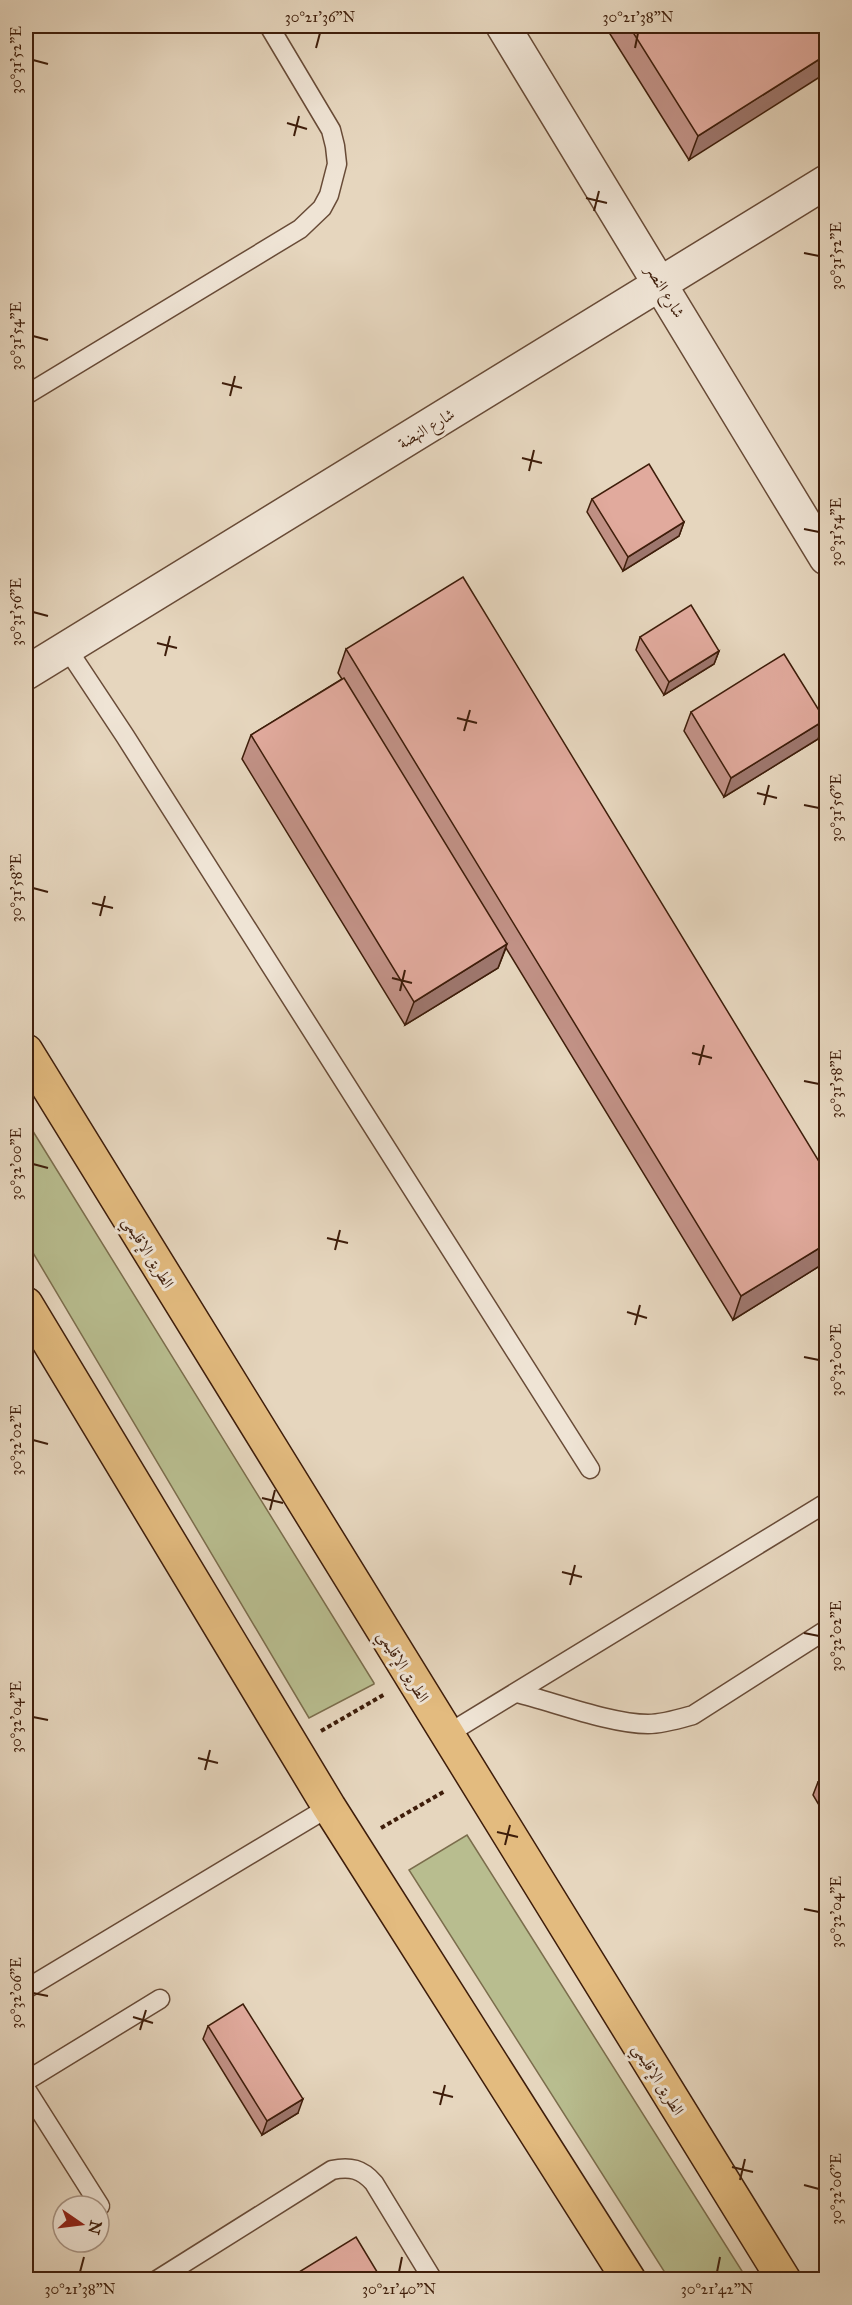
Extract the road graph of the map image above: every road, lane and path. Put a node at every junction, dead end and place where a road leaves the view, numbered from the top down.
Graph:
1 (269, 26) edge
2 (503, 26) edge
3 (826, 182) edge
4 (662, 285) junction
5 (26, 395) edge
6 (826, 558) edge
7 (66, 647) junction
8 (26, 673) edge
9 (26, 1051) edge
10 (26, 1304) edge
11 (590, 1469) dead end
12 (826, 1503) edge
13 (826, 1630) edge
14 (412, 1679) junction
15 (517, 1693) junction
16 (446, 1735) junction
17 (293, 1747) junction
18 (471, 1776) junction
19 (329, 1807) junction
20 (352, 1845) junction
21 (26, 1989) edge
22 (160, 1999) dead end
23 (26, 2081) edge
24 (26, 2089) edge
25 (92, 2194) edge
26 (157, 2280) edge
27 (433, 2280) edge
28 (629, 2280) edge
29 (784, 2280) edge

1 - 5 lane
2 - 4 street, شارع النصر
3 - 4 street, شارع النهضة
4 - 6 street, شارع النصر
4 - 7 street, شارع النهضة
7 - 8 street, شارع النهضة
7 - 11 lane
9 - 14 highway, الطريق الإقليمي
10 - 17 highway
12 - 15 lane
13 - 15 lane
14 - 16 highway, الطريق الإقليمي
14 - 17 path
15 - 16 lane
16 - 18 highway, الطريق الإقليمي
17 - 19 highway
18 - 20 path
18 - 29 highway, الطريق الإقليمي
19 - 20 highway
19 - 21 lane
20 - 28 highway
22 - 23 lane
24 - 25 lane
26 - 27 lane

